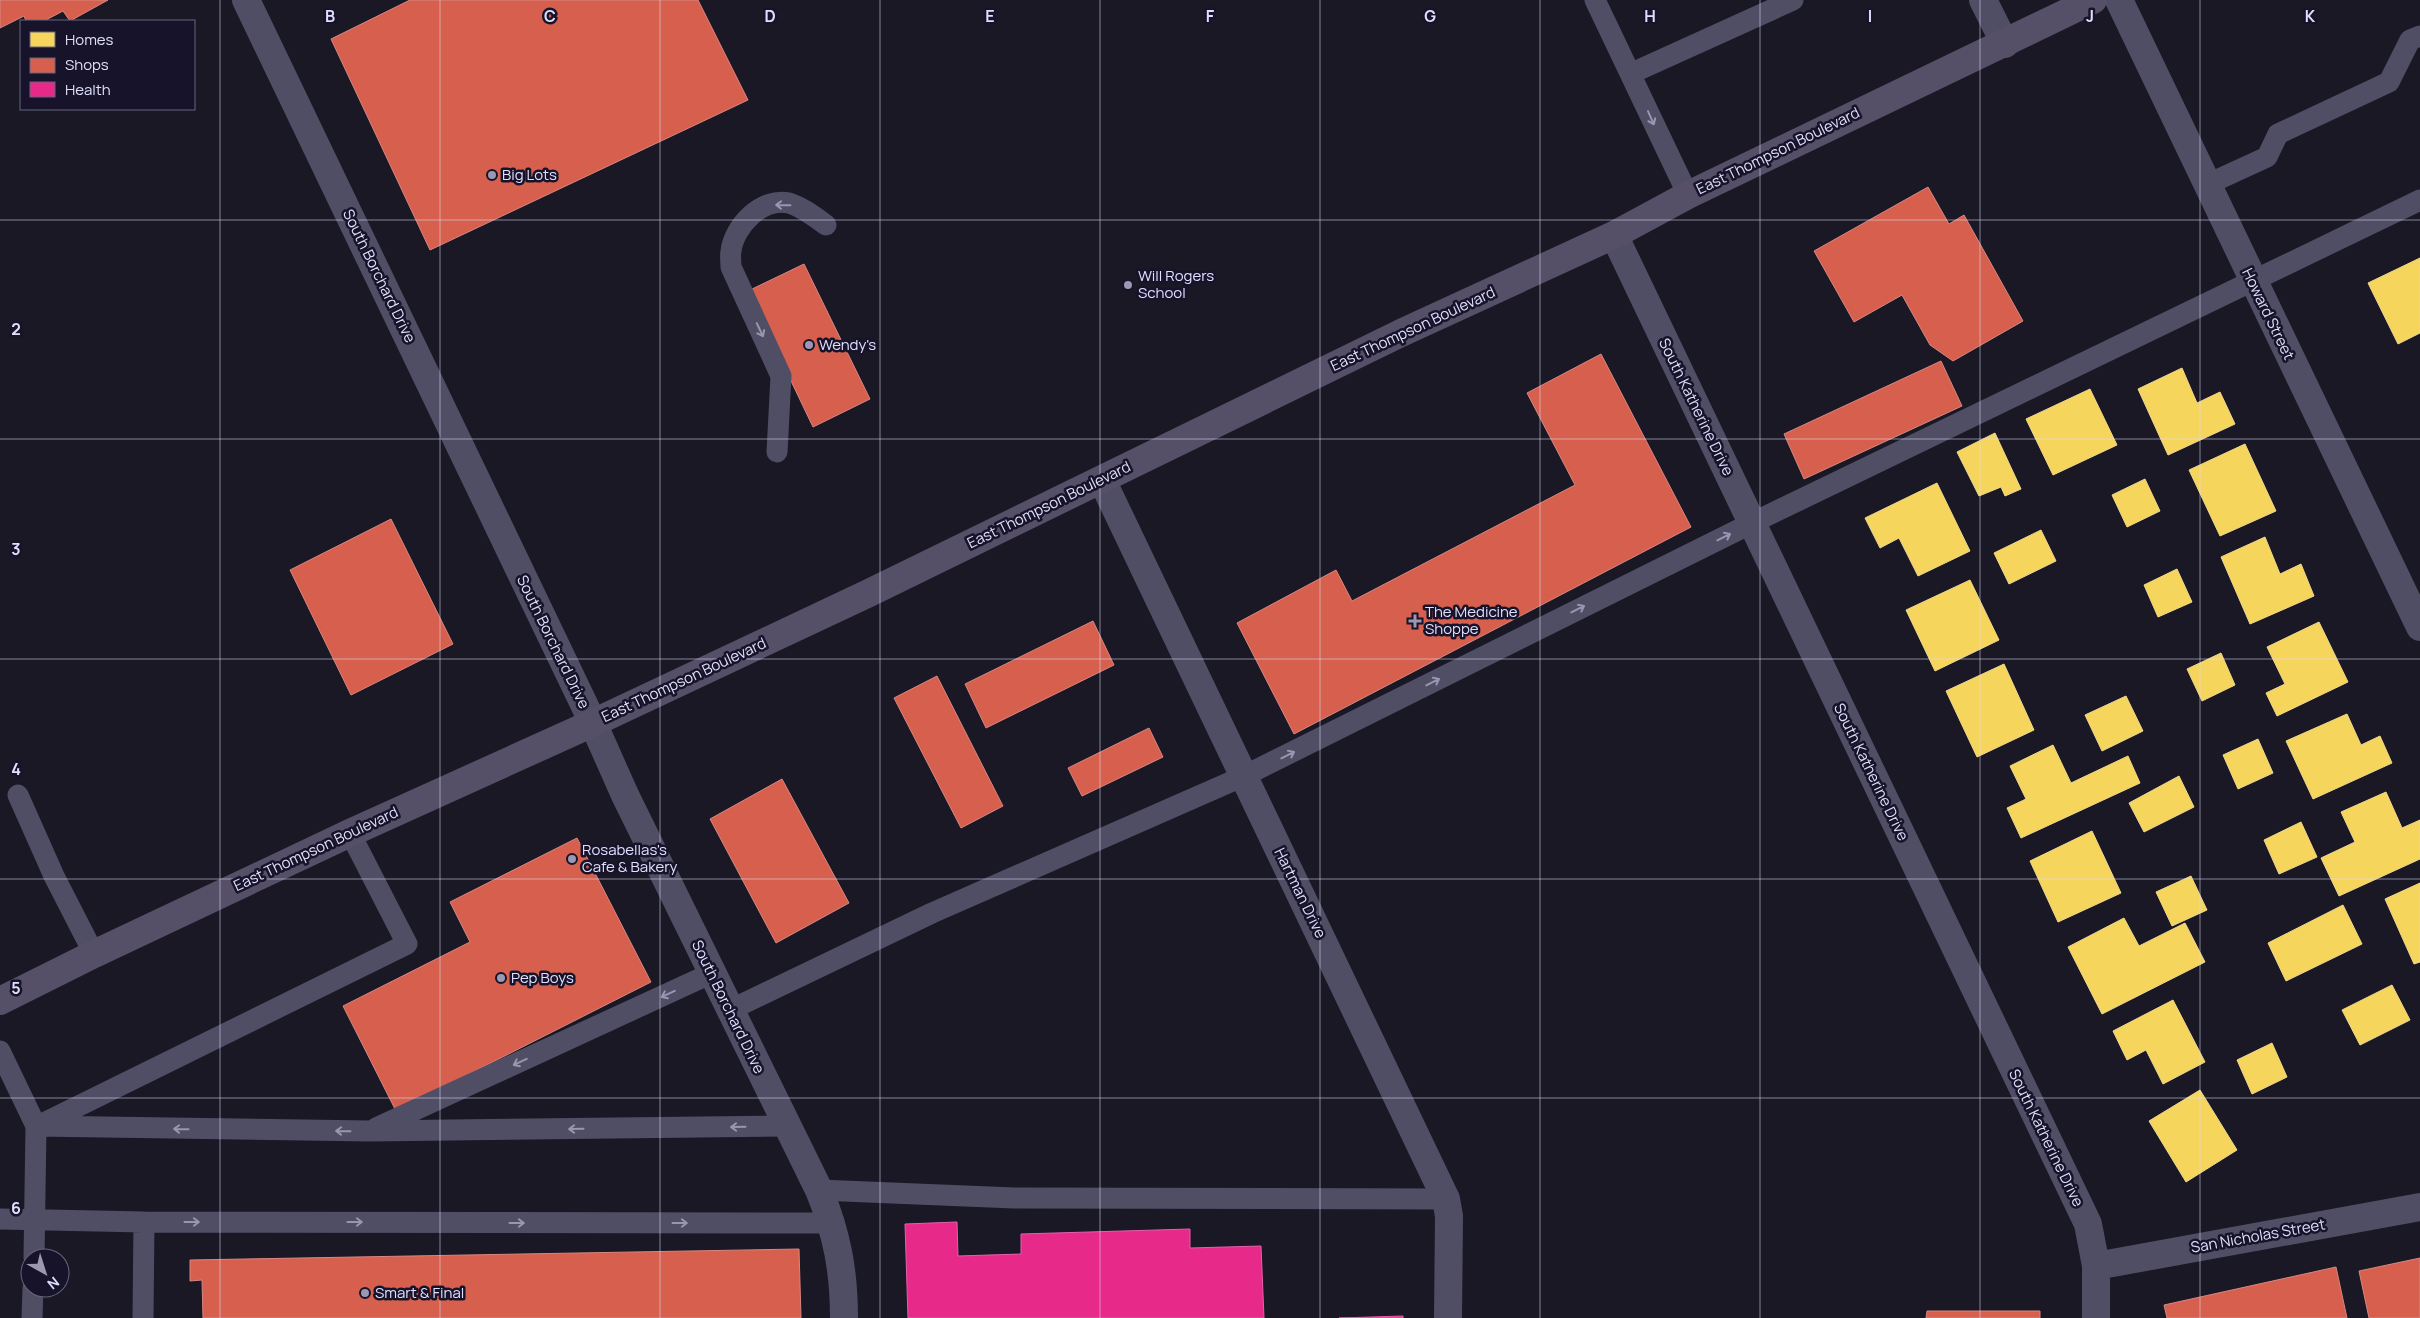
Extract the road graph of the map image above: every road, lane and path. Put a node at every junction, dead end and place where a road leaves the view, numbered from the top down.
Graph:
1 (246, 0) edge
2 (1595, 0) edge
3 (1793, 0) edge
4 (1983, 0) edge
5 (2093, 0) edge
6 (2119, 0) edge
7 (2420, 36) edge
8 (2005, 44) junction
9 (1632, 73) junction
10 (2206, 185) junction
11 (1688, 195) junction
12 (2420, 200) edge
13 (826, 225) dead end
14 (1614, 235) junction
15 (2252, 281) junction
16 (777, 452) dead end
17 (1102, 480) junction
18 (1752, 522) junction
19 (2420, 627) edge
20 (593, 723) junction
21 (1244, 776) junction
22 (18, 795) dead end
23 (350, 833) junction
24 (94, 954) junction
25 (712, 973) junction
26 (0, 1001) edge
27 (730, 1010) junction
28 (0, 1051) edge
29 (36, 1126) junction
30 (787, 1126) junction
31 (370, 1131) junction
32 (820, 1190) junction
33 (1446, 1199) junction
34 (2420, 1207) edge
35 (0, 1219) edge
36 (35, 1219) junction
37 (144, 1222) junction
38 (833, 1222) junction
39 (34, 1248) edge
40 (2096, 1266) junction
41 (33, 1298) edge
42 (32, 1318) edge
43 (143, 1318) edge
44 (844, 1318) edge
45 (1448, 1318) edge
46 (2096, 1318) edge

1 - 20 street, South Borchard Drive
2 - 9 lane
3 - 9 lane
4 - 8 street
5 - 8 main road, East Thompson Boulevard
6 - 10 street, Howard Street
7 - 10 lane
8 - 11 main road, East Thompson Boulevard
9 -> 11 lane
10 - 15 street, Howard Street
11 - 14 main road, East Thompson Boulevard
12 - 15 lane
13 -> 16 lane
14 - 17 main road, East Thompson Boulevard
14 - 18 street, South Katherine Drive
15 - 18 lane
15 - 19 street, Howard Street
17 - 20 main road, East Thompson Boulevard
17 - 21 street, Hartman Drive
21 -> 18 lane
18 - 40 street, South Katherine Drive
20 - 23 main road, East Thompson Boulevard
20 - 25 street, South Borchard Drive
21 - 27 lane
21 - 33 street, Hartman Drive
22 - 24 lane
23 - 24 main road, East Thompson Boulevard
23 - 29 lane
24 - 26 main road, East Thompson Boulevard
25 - 27 street, South Borchard Drive
25 -> 31 lane
27 - 30 street, South Borchard Drive
28 - 29 lane
31 -> 29 lane
29 - 36 lane
30 -> 31 lane
30 - 32 street, South Borchard Drive
32 - 33 lane
32 - 38 street, South Borchard Drive
33 - 45 street, Hartman Drive
34 - 40 street, San Nicholas Street
35 - 36 lane
36 - 37 lane
36 - 39 lane
37 -> 38 lane
37 - 43 lane
38 - 44 street, South Borchard Drive
40 - 46 street, South Katherine Drive
41 - 42 lane

